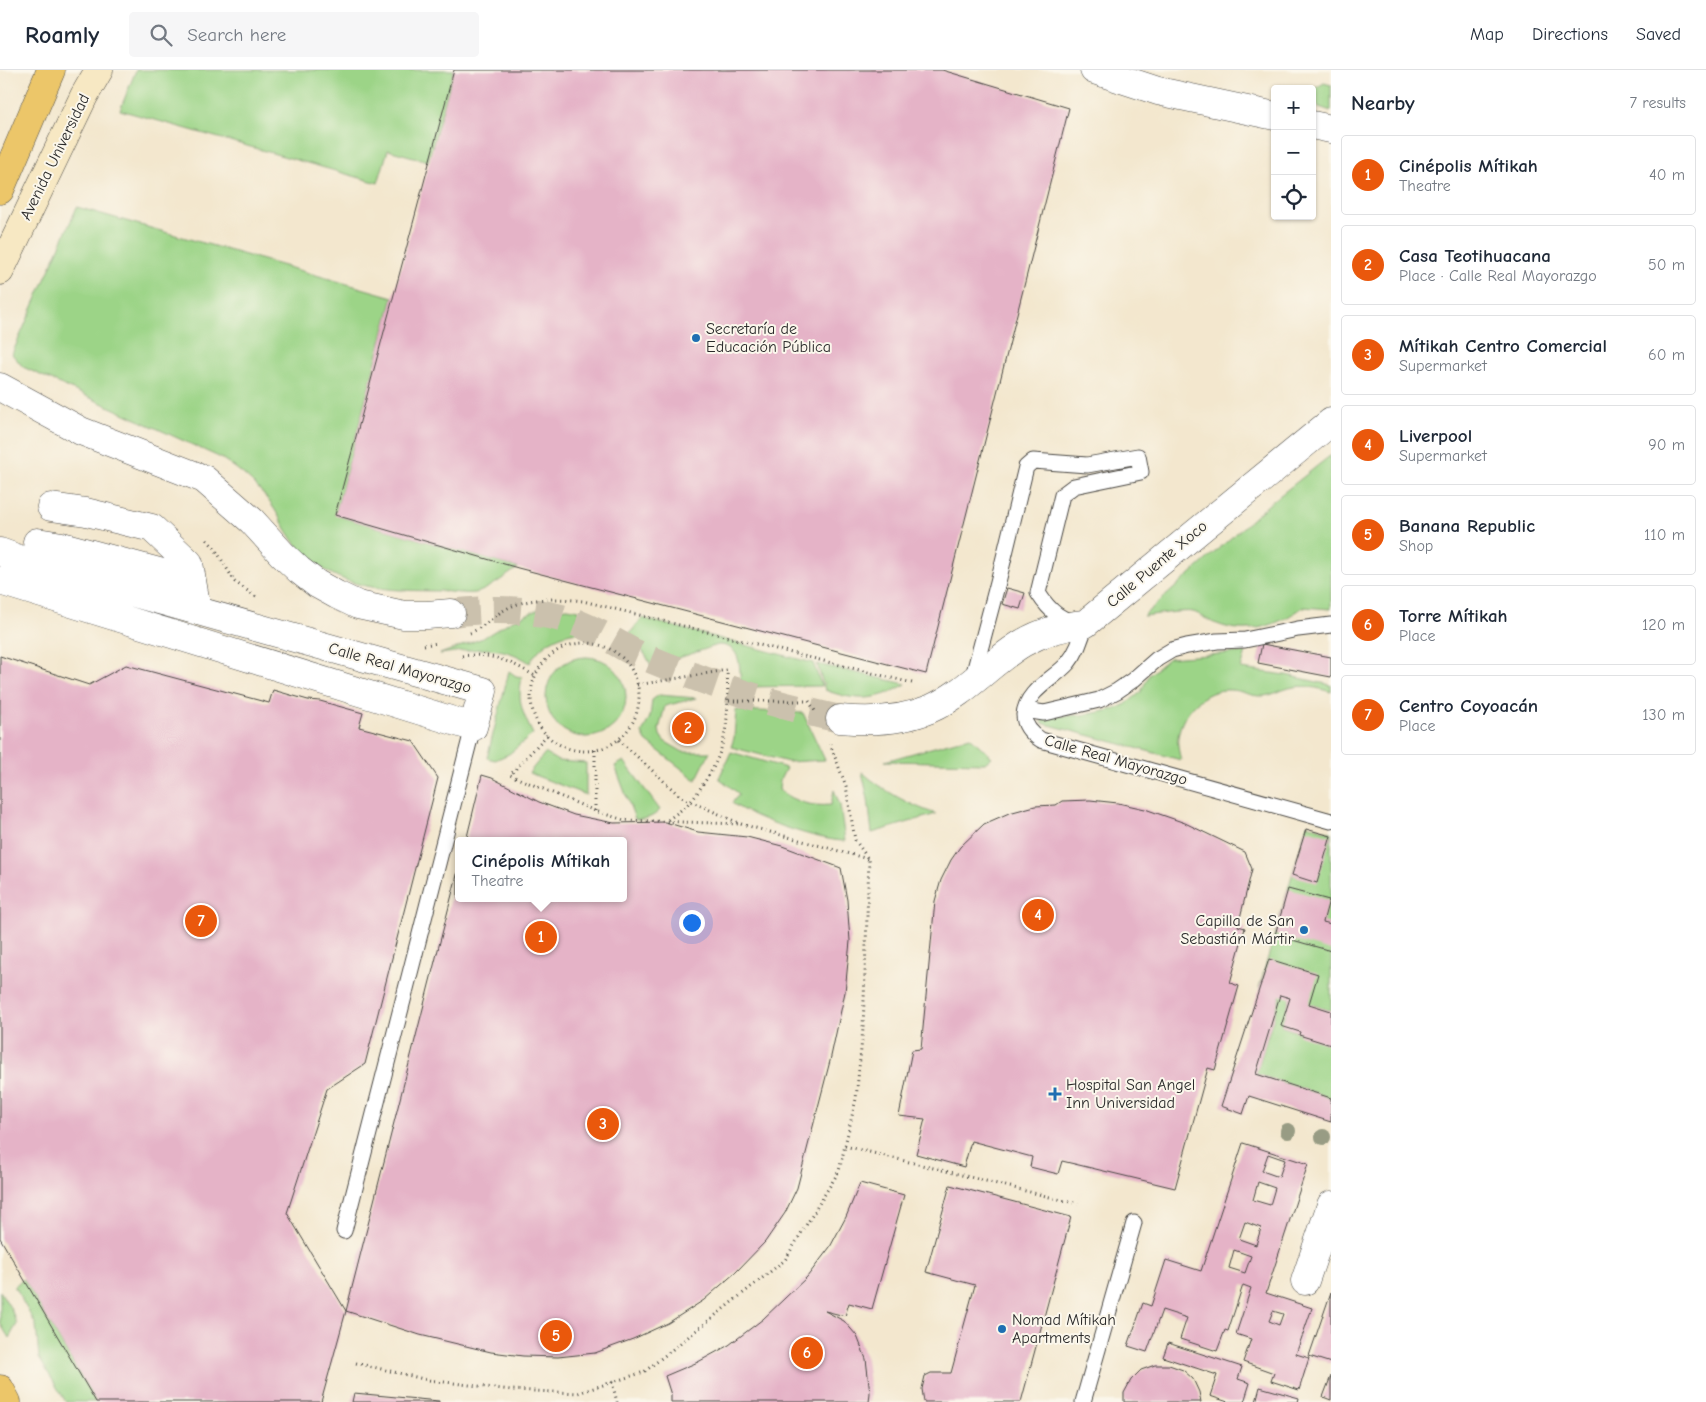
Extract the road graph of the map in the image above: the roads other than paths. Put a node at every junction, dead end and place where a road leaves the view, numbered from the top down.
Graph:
1 (51, 70) edge
2 (99, 70) edge
3 (1094, 70) edge
4 (1271, 115) edge
5 (1316, 126) edge
6 (1331, 129) edge
7 (0, 190) edge
8 (0, 271) edge
9 (0, 387) edge
10 (1331, 422) edge
11 (51, 507) dead end
12 (0, 552) edge
13 (35, 566) junction
14 (0, 582) edge
15 (196, 602) junction
16 (450, 613) tunnel mouth
17 (1085, 624) junction
18 (1331, 625) edge
19 (970, 684) junction
20 (1025, 710) junction
21 (840, 719) tunnel mouth
22 (473, 727) junction
23 (1331, 821) edge
24 (1331, 1205) edge
25 (1134, 1223) dead end
26 (344, 1231) dead end
27 (1326, 1237) edge
28 (1305, 1281) dead end
29 (0, 1389) edge
30 (7, 1402) edge
31 (1083, 1402) edge

1 - 7 main road
2 - 8 main road, Avenida Universidad
3 - 4 street
5 - 6 street
9 - 16 street
10 - 17 street, Calle Puente Xoco
11 - 15 street
12 - 13 street, Calle Real Mayorazgo
13 - 14 street, Calle Real Mayorazgo
13 - 15 street, Calle Real Mayorazgo
13 - 22 street, Calle Real Mayorazgo
15 - 22 street, Calle Real Mayorazgo
17 - 19 street, Calle Puente Xoco
17 - 19 lane
17 - 20 lane
18 - 20 lane
19 - 21 street
20 - 23 lane, Calle Real Mayorazgo
22 - 26 lane
24 - 27 street
25 - 31 lane
27 - 28 street
29 - 30 main road

